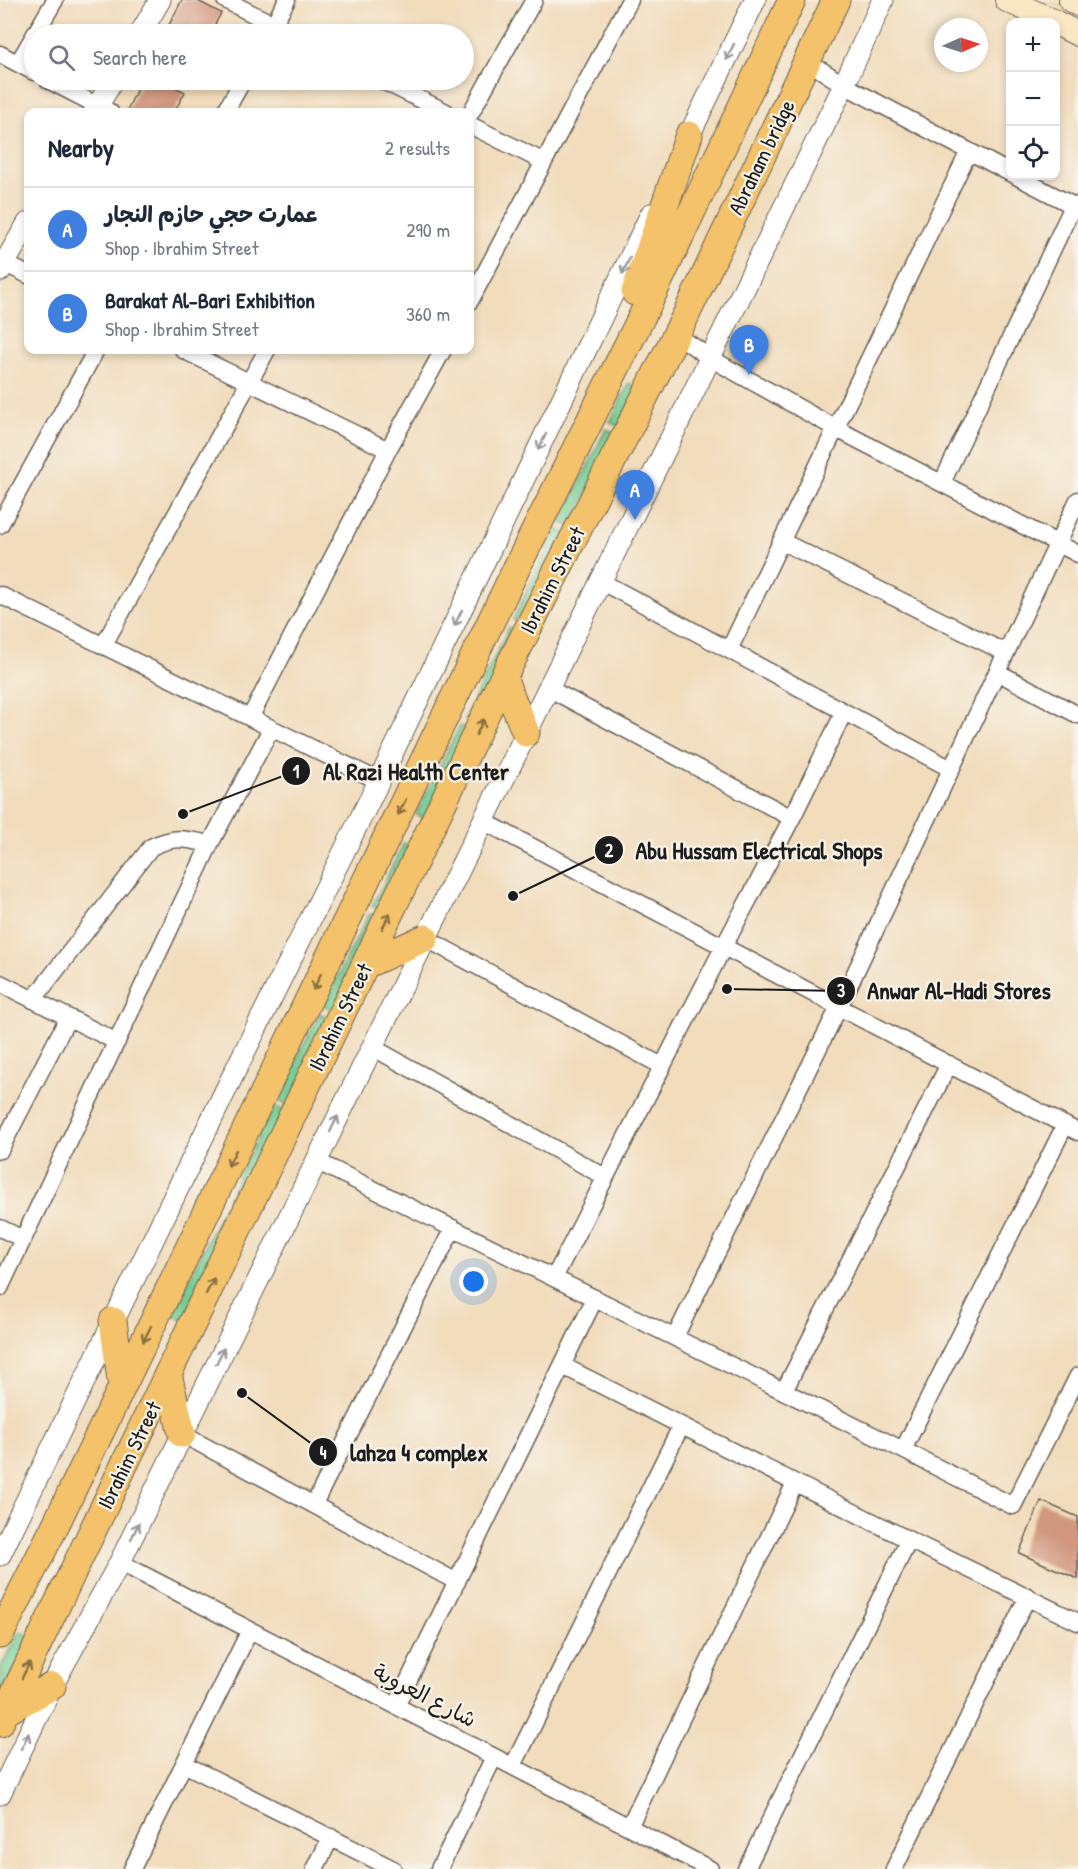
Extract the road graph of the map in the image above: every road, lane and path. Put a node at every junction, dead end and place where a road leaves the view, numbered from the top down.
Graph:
1 (55, 0) edge
2 (160, 0) edge
3 (225, 0) edge
4 (287, 0) edge
5 (534, 0) edge
6 (630, 0) edge
7 (792, 0) edge
8 (838, 0) edge
9 (855, 0) edge
10 (883, 0) edge
11 (1007, 0) edge
12 (1071, 0) edge
13 (1078, 4) edge
14 (769, 5) edge
15 (1045, 18) edge
16 (41, 24) edge
17 (146, 24) edge
18 (262, 24) edge
19 (274, 24) edge
20 (1060, 25) edge
21 (1078, 34) edge
22 (24, 53) edge
23 (0, 54) edge
24 (825, 61) junction
25 (18, 63) junction
26 (24, 66) edge
27 (844, 85) junction
28 (66, 90) edge
29 (109, 90) edge
30 (237, 90) edge
31 (401, 90) edge
32 (97, 108) edge
33 (102, 108) edge
34 (227, 108) edge
35 (438, 108) edge
36 (473, 108) edge
37 (474, 127) edge
38 (689, 135) junction
39 (969, 150) junction
40 (543, 162) junction
41 (1006, 170) edge
42 (1024, 180) edge
43 (1076, 207) edge
44 (24, 229) edge
45 (1, 265) edge
46 (24, 274) edge
47 (474, 291) edge
48 (642, 296) junction
49 (686, 315) joint
50 (700, 351) junction
51 (94, 354) edge
52 (191, 354) edge
53 (265, 354) edge
54 (441, 354) edge
55 (249, 382) junction
56 (835, 428) junction
57 (388, 450) junction
58 (942, 483) junction
59 (1078, 500) edge
60 (0, 525) edge
61 (781, 541) junction
62 (1057, 544) junction
63 (1078, 555) edge
64 (553, 578) junction
65 (600, 581) junction
66 (0, 595) edge
67 (104, 646) junction
68 (729, 650) junction
69 (1006, 652) junction
70 (997, 672) junction
71 (503, 678) junction
72 (548, 688) junction
73 (844, 712) junction
74 (1078, 716) edge
75 (250, 718) junction
76 (272, 729) junction
77 (526, 733) junction
78 (951, 769) junction
79 (380, 781) junction
80 (792, 818) junction
81 (483, 821) junction
82 (210, 844) junction
83 (425, 939) junction
84 (724, 946) junction
85 (365, 965) junction
86 (0, 983) edge
87 (33, 1000) junction
88 (839, 1007) junction
89 (68, 1018) junction
90 (117, 1042) junction
91 (372, 1047) junction
92 (949, 1064) junction
93 (662, 1066) junction
94 (1072, 1129) edge
95 (0, 1150) edge
96 (316, 1161) junction
97 (605, 1177) junction
98 (0, 1228) edge
99 (453, 1228) junction
100 (23, 1239) junction
101 (554, 1278) junction
102 (0, 1288) edge
103 (595, 1298) junction
104 (113, 1321) junction
105 (675, 1337) junction
106 (563, 1366) junction
107 (168, 1374) junction
108 (1078, 1376) edge
109 (122, 1387) junction
110 (784, 1391) junction
111 (681, 1426) junction
112 (182, 1434) junction
113 (94, 1443) junction
114 (903, 1450) junction
115 (125, 1463) junction
116 (76, 1482) junction
117 (795, 1483) junction
118 (109, 1498) junction
119 (314, 1504) junction
120 (909, 1540) junction
121 (0, 1555) edge
122 (119, 1562) junction
123 (457, 1582) junction
124 (1028, 1596) junction
125 (1078, 1622) edge
126 (250, 1630) junction
127 (0, 1635) edge
128 (52, 1686) junction
129 (396, 1706) junction
130 (3, 1717) edge
131 (494, 1757) junction
132 (184, 1764) junction
133 (513, 1766) junction
134 (0, 1794) edge
135 (629, 1827) junction
136 (331, 1837) junction
137 (138, 1867) edge
138 (315, 1869) edge
139 (393, 1869) edge
140 (439, 1869) edge
141 (710, 1869) edge
142 (746, 1869) edge
143 (894, 1869) edge

1 - 16 street
2 - 17 street
3 - 18 street
4 - 19 street
5 - 36 street
6 - 40 street
7 - 48 main road, Abraham bridge
8 - 24 main road
8 - 49 main road, Abraham bridge
9 - 24 main road
10 - 27 street
11 - 15 main road
12 - 13 main road
14 -> 38 street
14 - 48 main road
20 - 21 main road
22 - 25 street
23 - 25 street
24 - 27 street
24 - 50 main road
25 - 26 street
27 - 39 street
27 - 50 street
28 - 32 street
29 - 33 street
30 - 34 street
31 - 35 street
37 - 40 street
38 - 48 main road
38 -> 79 street
39 - 41 street
39 - 56 street
40 - 47 street
42 - 43 street
43 - 58 street
44 - 45 street
45 - 46 street
48 -> 109 main road, Ibrahim Street
49 - 64 main road, Ibrahim Street
50 - 56 street
50 - 64 main road
50 - 65 street
51 - 60 street
52 - 55 street
53 - 55 street
54 - 57 street
55 - 57 street
55 - 67 street
56 - 58 street
56 - 61 street
57 - 75 street
58 - 62 street
59 - 62 street
61 - 68 street
61 - 69 street
62 - 63 street
62 - 69 street
64 - 71 main road, Ibrahim Street
65 - 68 street
65 - 72 street
66 - 67 street
67 - 75 street
68 - 73 street
69 - 70 street
70 - 74 street
70 - 78 street
71 - 77 main road
85 -> 71 main road, Ibrahim Street
72 - 77 street
72 - 80 street
73 - 78 street
73 - 80 street
75 - 76 street
76 - 79 street
76 - 82 street
77 - 81 street
78 - 88 street
79 - 104 street
80 - 84 street
81 - 83 street
81 - 84 street
82 - 87 street
82 - 90 street
83 - 85 main road
83 - 91 street
83 - 93 street
84 - 88 street
84 - 93 street
107 -> 85 main road, Ibrahim Street
86 - 87 street
87 - 89 street
88 - 92 street
88 - 105 street
89 - 90 street
89 - 95 street
90 - 100 street
96 -> 91 street
91 - 97 street
92 - 94 street
92 - 110 street
93 - 97 street
94 - 114 street
96 - 99 street
112 -> 96 street
97 - 101 street
98 - 100 street
99 - 101 street
99 - 119 street
100 - 102 street
101 - 103 street
103 - 105 street
103 - 106 street
104 - 109 main road
104 - 121 street
105 - 110 street
106 - 111 street
106 - 123 street
107 - 112 main road
107 - 115 main road, Ibrahim Street
108 - 114 street
109 - 113 main road, Ibrahim Street
110 - 114 street
111 - 117 street
111 - 133 street
112 - 119 street
122 -> 112 street
113 - 115 main road
113 - 116 main road, Ibrahim Street
115 - 118 main road, Ibrahim Street
116 - 118 main road
116 - 127 main road, Ibrahim Street
117 - 120 street
117 - 135 street
130 -> 118 main road, Ibrahim Street
119 - 123 street
120 - 124 street
120 - 142 street
122 - 126 street, شارع العروبة
122 - 128 street
123 - 129 street
124 - 125 street
124 - 143 street
126 - 129 street, شارع العروبة
126 - 132 street
128 - 130 main road
134 -> 128 street
129 - 131 street, شارع العروبة
131 - 133 street, شارع العروبة
131 - 140 street
132 - 136 street
132 - 137 street
133 - 135 street, شارع العروبة
135 - 141 street, شارع العروبة
136 - 138 street
136 - 139 street

